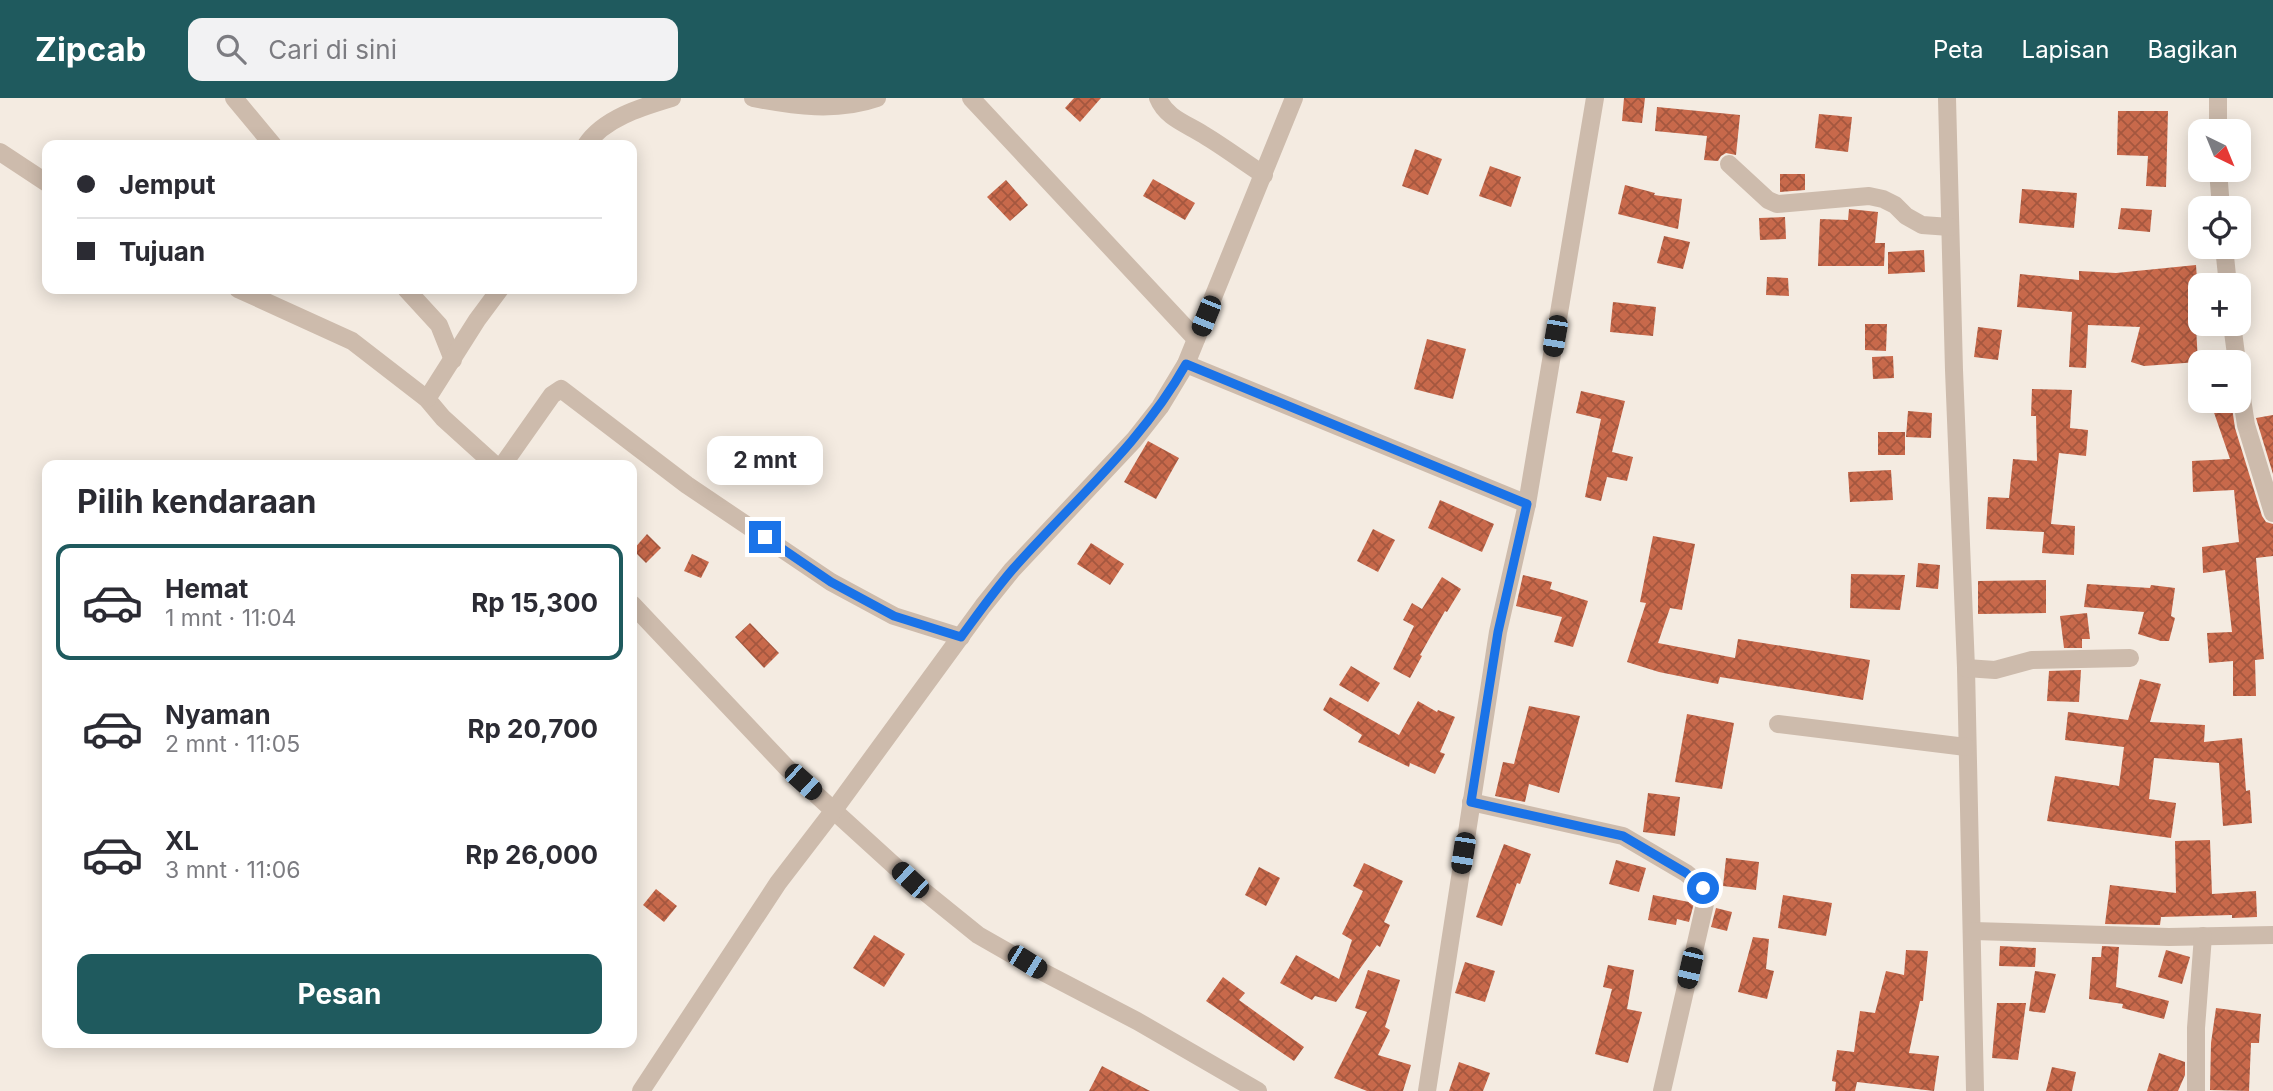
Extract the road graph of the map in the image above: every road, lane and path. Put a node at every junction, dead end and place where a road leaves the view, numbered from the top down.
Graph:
1 (234, 98) edge
2 (672, 98) edge
3 (753, 98) edge
4 (877, 98) edge
5 (971, 98) edge
6 (1158, 98) edge
7 (1294, 98) edge
8 (1595, 98) edge
9 (1947, 98) edge
10 (2218, 98) edge
11 (2218, 119) edge
12 (269, 140) edge
13 (589, 140) edge
14 (0, 152) edge
15 (1729, 164) dead end
16 (1264, 175) junction
17 (42, 180) edge
18 (1950, 227) junction
19 (249, 294) edge
20 (411, 294) edge
21 (496, 294) edge
22 (1196, 339) junction
23 (453, 360) junction
24 (1186, 364) junction
25 (427, 399) junction
26 (2244, 413) edge
27 (489, 460) edge
28 (506, 460) edge
29 (1527, 504) junction
30 (2273, 513) edge
31 (637, 609) edge
32 (961, 637) junction
33 (2130, 658) dead end
34 (1966, 668) junction
35 (1778, 724) dead end
36 (1966, 747) junction
37 (1471, 802) junction
38 (834, 810) junction
39 (1973, 931) junction
40 (2273, 935) edge
41 (2203, 936) junction
42 (641, 1091) edge
43 (1258, 1091) edge
44 (1427, 1091) edge
45 (1662, 1091) edge
46 (1975, 1091) edge
47 (2196, 1091) edge

1 - 12 street
2 - 13 street
3 - 4 street
5 - 22 street
6 - 16 street
7 - 16 street
8 - 29 street
9 - 18 street
10 - 11 street
14 - 17 street
15 - 18 street
16 - 22 street
18 - 34 street
19 - 25 street
20 - 23 street
21 - 23 street
22 - 24 street
23 - 25 street
24 - 29 street
24 - 32 street
25 - 27 street
26 - 30 street
28 - 32 street
29 - 37 street
31 - 38 street
32 - 38 street
33 - 34 street
34 - 36 street
35 - 36 street
36 - 39 street
37 - 44 street
37 - 45 street
38 - 42 street
38 - 43 street
39 - 41 street
39 - 46 street
40 - 41 street
41 - 47 street

